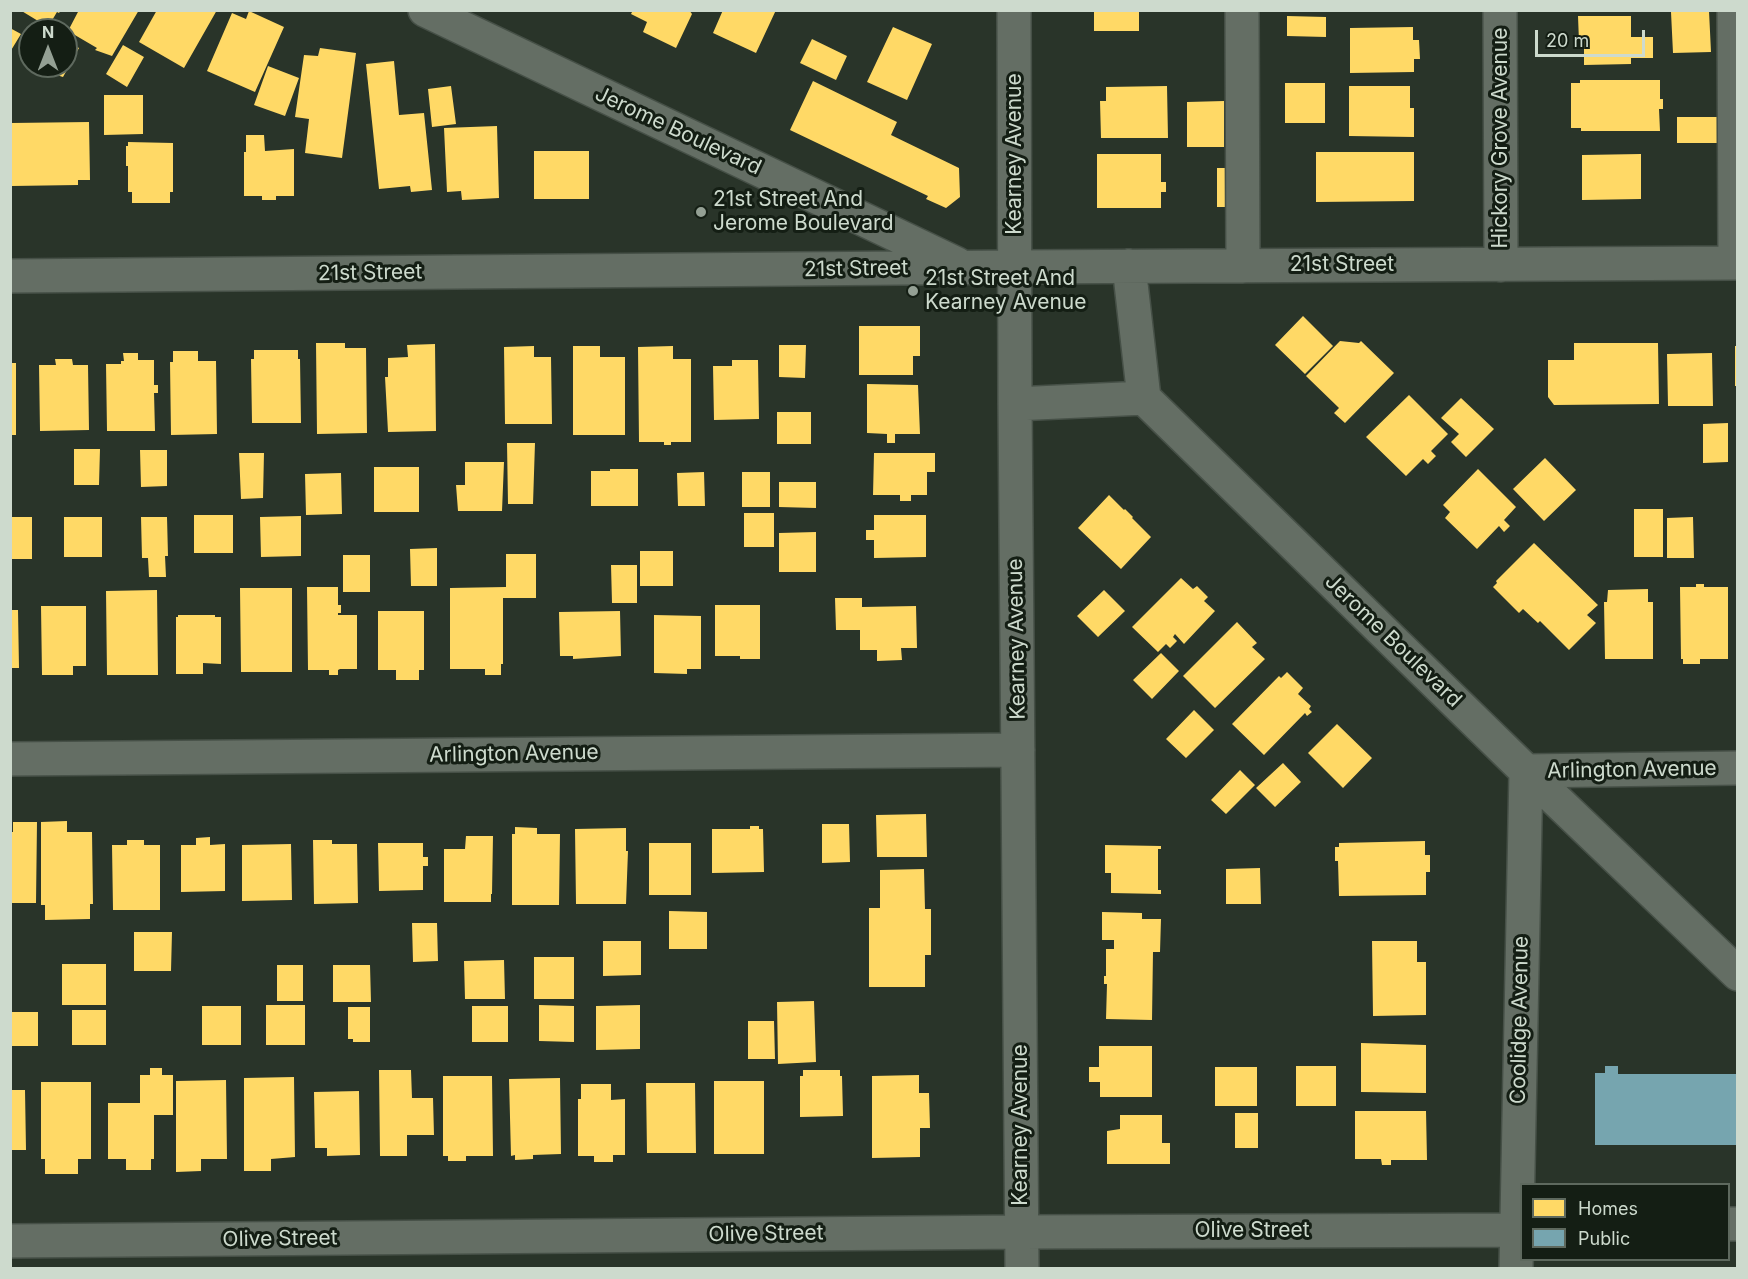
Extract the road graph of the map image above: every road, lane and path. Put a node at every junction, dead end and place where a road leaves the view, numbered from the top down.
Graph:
1 (425, 10) edge
2 (1014, 10) edge
3 (1242, 10) edge
4 (1500, 10) edge
5 (1734, 10) edge
6 (1736, 263) edge
7 (1501, 265) junction
8 (1130, 266) junction
9 (1243, 266) junction
10 (1016, 267) junction
11 (964, 268) junction
12 (10, 276) edge
13 (1144, 398) junction
14 (1015, 404) junction
15 (1018, 750) junction
16 (10, 759) edge
17 (1737, 768) edge
18 (1526, 771) junction
19 (1737, 974) edge
20 (1518, 1230) edge
21 (1022, 1232) junction
22 (10, 1241) edge
23 (1022, 1269) edge
24 (1515, 1269) edge

1 - 11 street, Jerome Boulevard
2 - 10 street, Kearney Avenue
3 - 9 street
4 - 7 street, Hickory Grove Avenue
5 - 6 street
6 - 7 street, 21st Street
7 - 9 street, 21st Street
8 - 9 street, 21st Street
8 - 10 street, 21st Street
8 - 13 street
10 - 11 street, 21st Street
10 - 14 street, Kearney Avenue
11 - 12 street, 21st Street
13 - 14 street
13 - 18 street, Jerome Boulevard
14 - 15 street, Kearney Avenue
15 - 16 street, Arlington Avenue
15 - 21 street, Kearney Avenue
17 - 18 street, Arlington Avenue
18 - 19 street, Jerome Boulevard
18 - 20 street, Coolidge Avenue
20 - 21 street, Olive Street
20 - 24 street, Coolidge Avenue
21 - 22 street, Olive Street
21 - 23 street, Kearney Avenue

